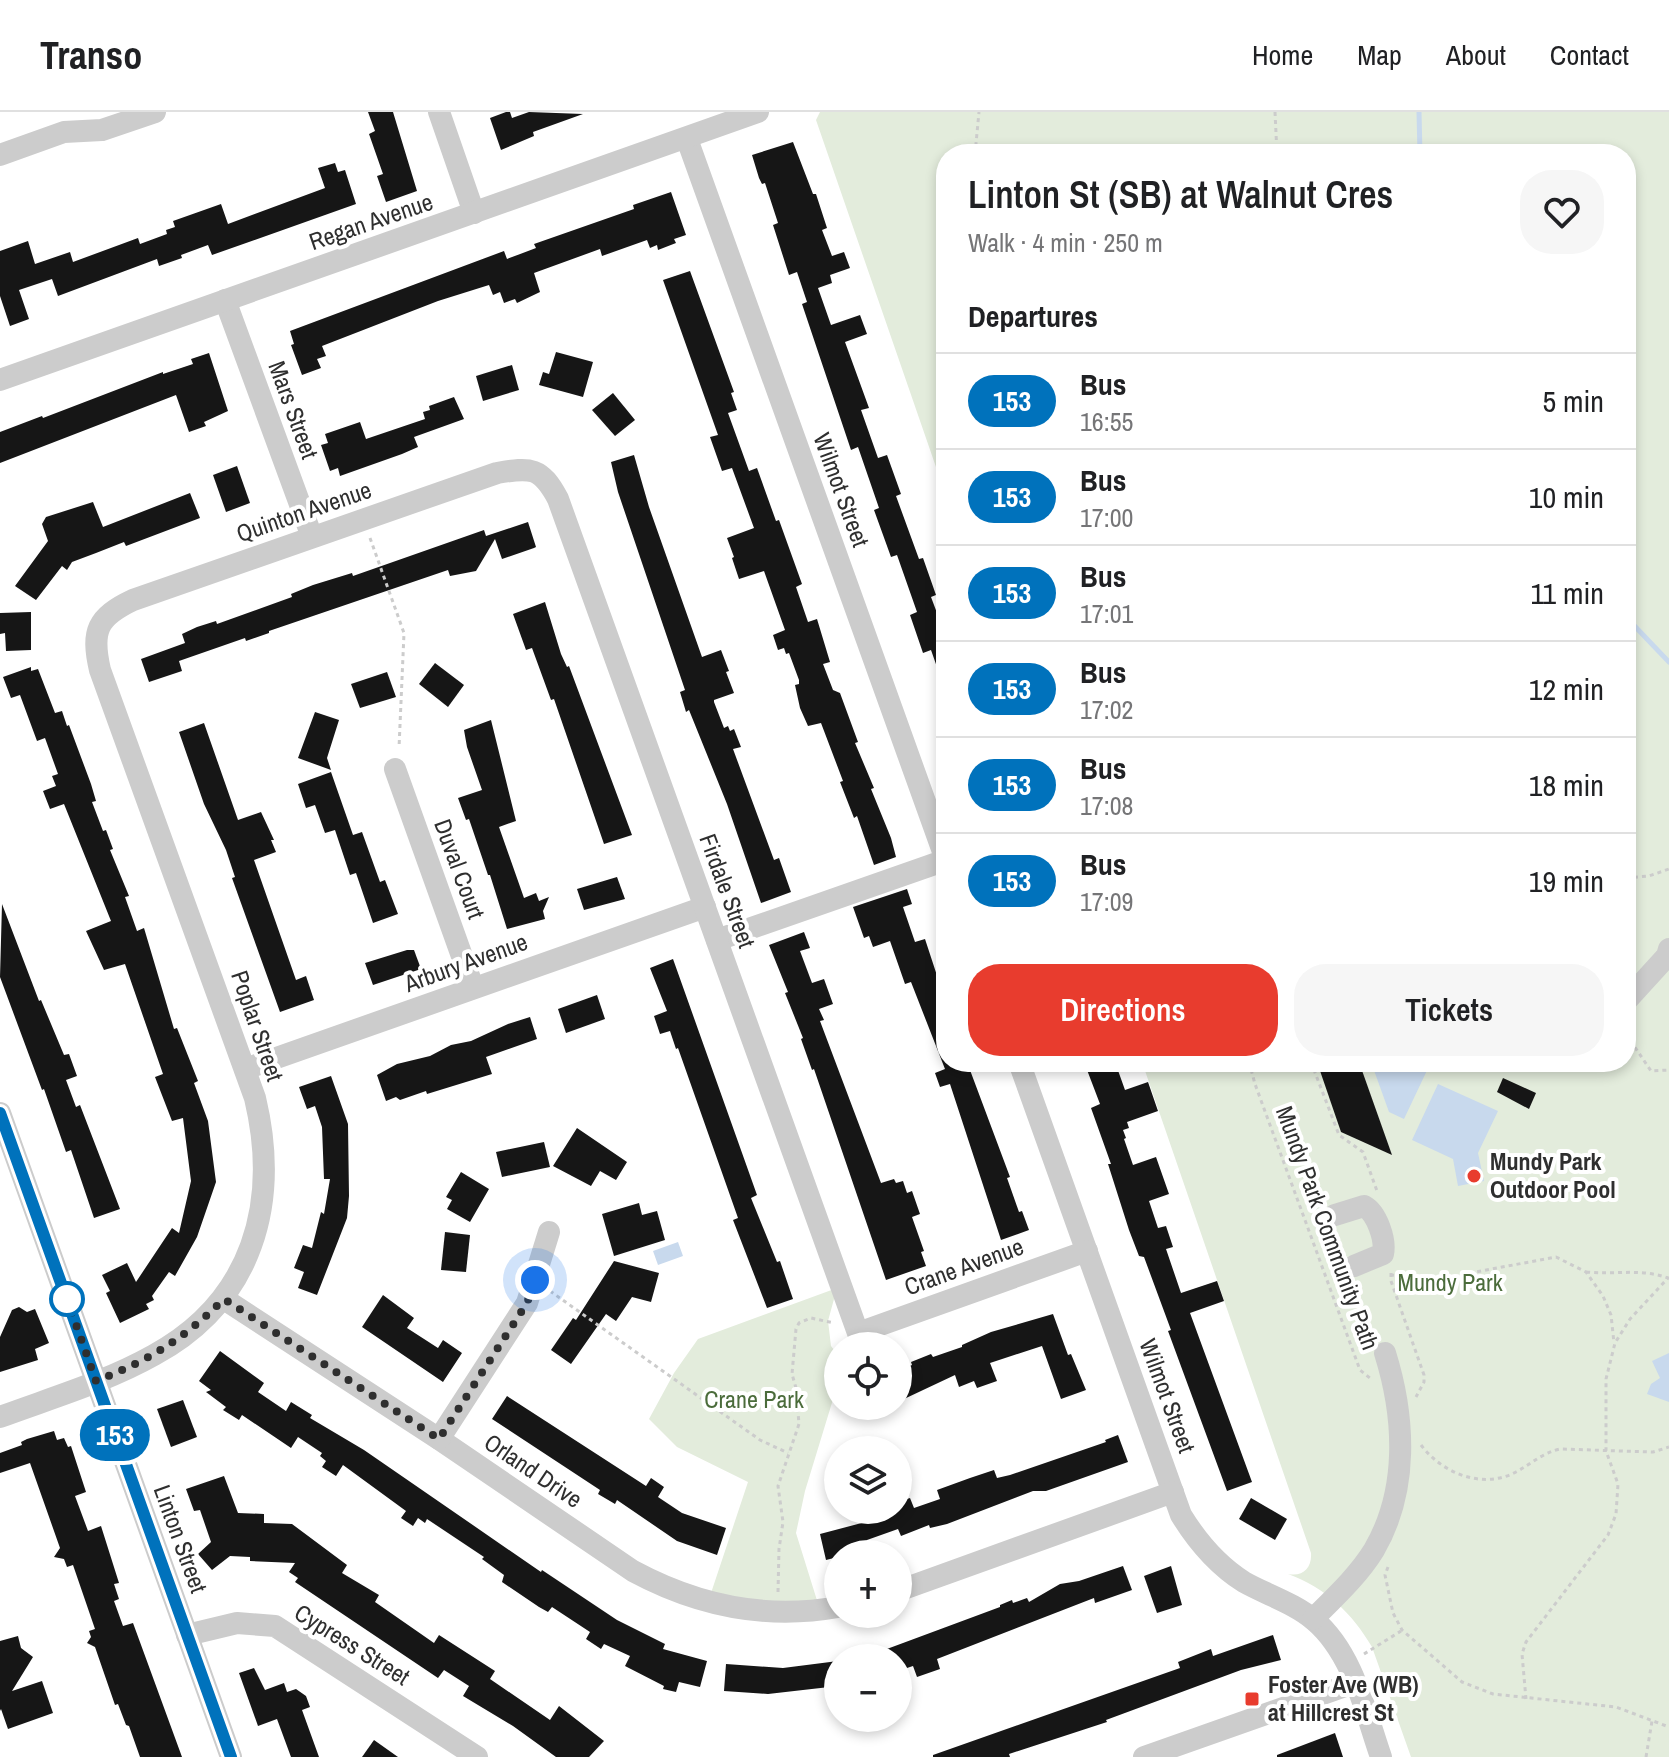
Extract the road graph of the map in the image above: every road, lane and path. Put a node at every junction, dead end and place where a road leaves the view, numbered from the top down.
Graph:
1 (155, 112) edge
2 (439, 112) edge
3 (758, 112) edge
4 (979, 112) edge
5 (1275, 112) edge
6 (687, 139) junction
7 (976, 144) edge
8 (1277, 144) edge
9 (0, 155) edge
10 (474, 213) junction
11 (225, 300) junction
12 (0, 380) edge
13 (539, 472) joint
14 (364, 519) junction
15 (312, 537) junction
16 (99, 629) joint
17 (395, 769) joint
18 (936, 832) edge
19 (936, 863) edge
20 (1669, 869) edge
21 (1636, 877) edge
22 (705, 907) junction
23 (717, 940) junction
24 (1669, 949) edge
25 (473, 987) junction
26 (1636, 990) edge
27 (1636, 1049) edge
28 (245, 1069) junction
29 (1669, 1070) edge
30 (1023, 1072) edge
31 (1252, 1072) edge
32 (0, 1113) edge
33 (7, 1153) edge
34 (1335, 1215) dead end
35 (549, 1232) dead end
36 (1087, 1251) junction
37 (1354, 1266) dead end
38 (1586, 1272) junction
39 (1390, 1275) dead end
40 (1669, 1277) edge
41 (535, 1280) junction
42 (224, 1299) junction
43 (855, 1332) edge
44 (858, 1332) edge
45 (861, 1332) edge
46 (1615, 1343) junction
47 (1385, 1353) dead end
48 (96, 1381) junction
49 (1375, 1382) dead end
50 (0, 1417) edge
51 (439, 1439) junction
52 (1669, 1447) edge
53 (1417, 1448) dead end
54 (1606, 1451) junction
55 (788, 1453) junction
56 (1173, 1492) junction
57 (1390, 1561) dead end
58 (912, 1586) edge
59 (824, 1608) edge
60 (778, 1612) junction
61 (1313, 1619) junction
62 (1402, 1630) junction
63 (187, 1635) junction
64 (1361, 1656) dead end
65 (1354, 1683) junction
66 (1526, 1699) junction
67 (1652, 1721) junction
68 (1669, 1727) edge
69 (231, 1757) edge
70 (477, 1757) edge
71 (1144, 1757) edge
72 (1381, 1757) edge
73 (1646, 1757) edge

1 - 9 street
2 - 10 street
3 - 6 street, Regan Avenue
4 - 7 path
5 - 8 path
6 - 10 street, Regan Avenue
6 - 18 street, Wilmot Street
10 - 11 street, Regan Avenue
11 - 12 street, Regan Avenue
11 - 15 street, Mars Street
13 - 14 street, Quinton Avenue
13 - 22 street, Firdale Street
14 - 15 street, Quinton Avenue
14 - 17 path
15 - 16 street, Quinton Avenue
16 - 28 street, Poplar Street
17 - 25 street, Duval Court
19 - 23 street
20 - 21 path
22 - 23 street, Firdale Street
22 - 25 street, Arbury Avenue
23 - 44 street, Firdale Street
24 - 26 street
25 - 28 street, Arbury Avenue
27 - 29 path
28 - 42 street, Poplar Street
30 - 36 street, Wilmot Street
31 - 49 path, Mundy Park Community Path
32 - 33 street, Linton Street
33 - 48 street, Linton Street
34 - 37 street
35 - 41 street
36 - 45 street, Crane Avenue
36 - 56 street, Wilmot Street
38 - 39 path
38 - 40 path
38 - 46 path
40 - 46 path
41 - 51 street
41 - 55 path
42 - 48 street, Poplar Street
42 - 51 street, Orland Drive
43 - 55 path
46 - 54 path
47 - 61 street
48 - 50 street, Poplar Street
48 - 63 street, Linton Street
51 - 60 street, Orland Drive
52 - 54 path
53 - 54 path
54 - 66 path
55 - 60 path
56 - 58 street
56 - 61 street, Wilmot Street
57 - 62 path
59 - 60 street, Orland Drive
61 - 65 street, Wilmot Street
62 - 64 path
62 - 66 path
63 - 69 street, Linton Street
63 - 70 street, Cypress Street
65 - 71 street
65 - 72 street, Wilmot Street
66 - 67 path
67 - 68 path
67 - 73 path

